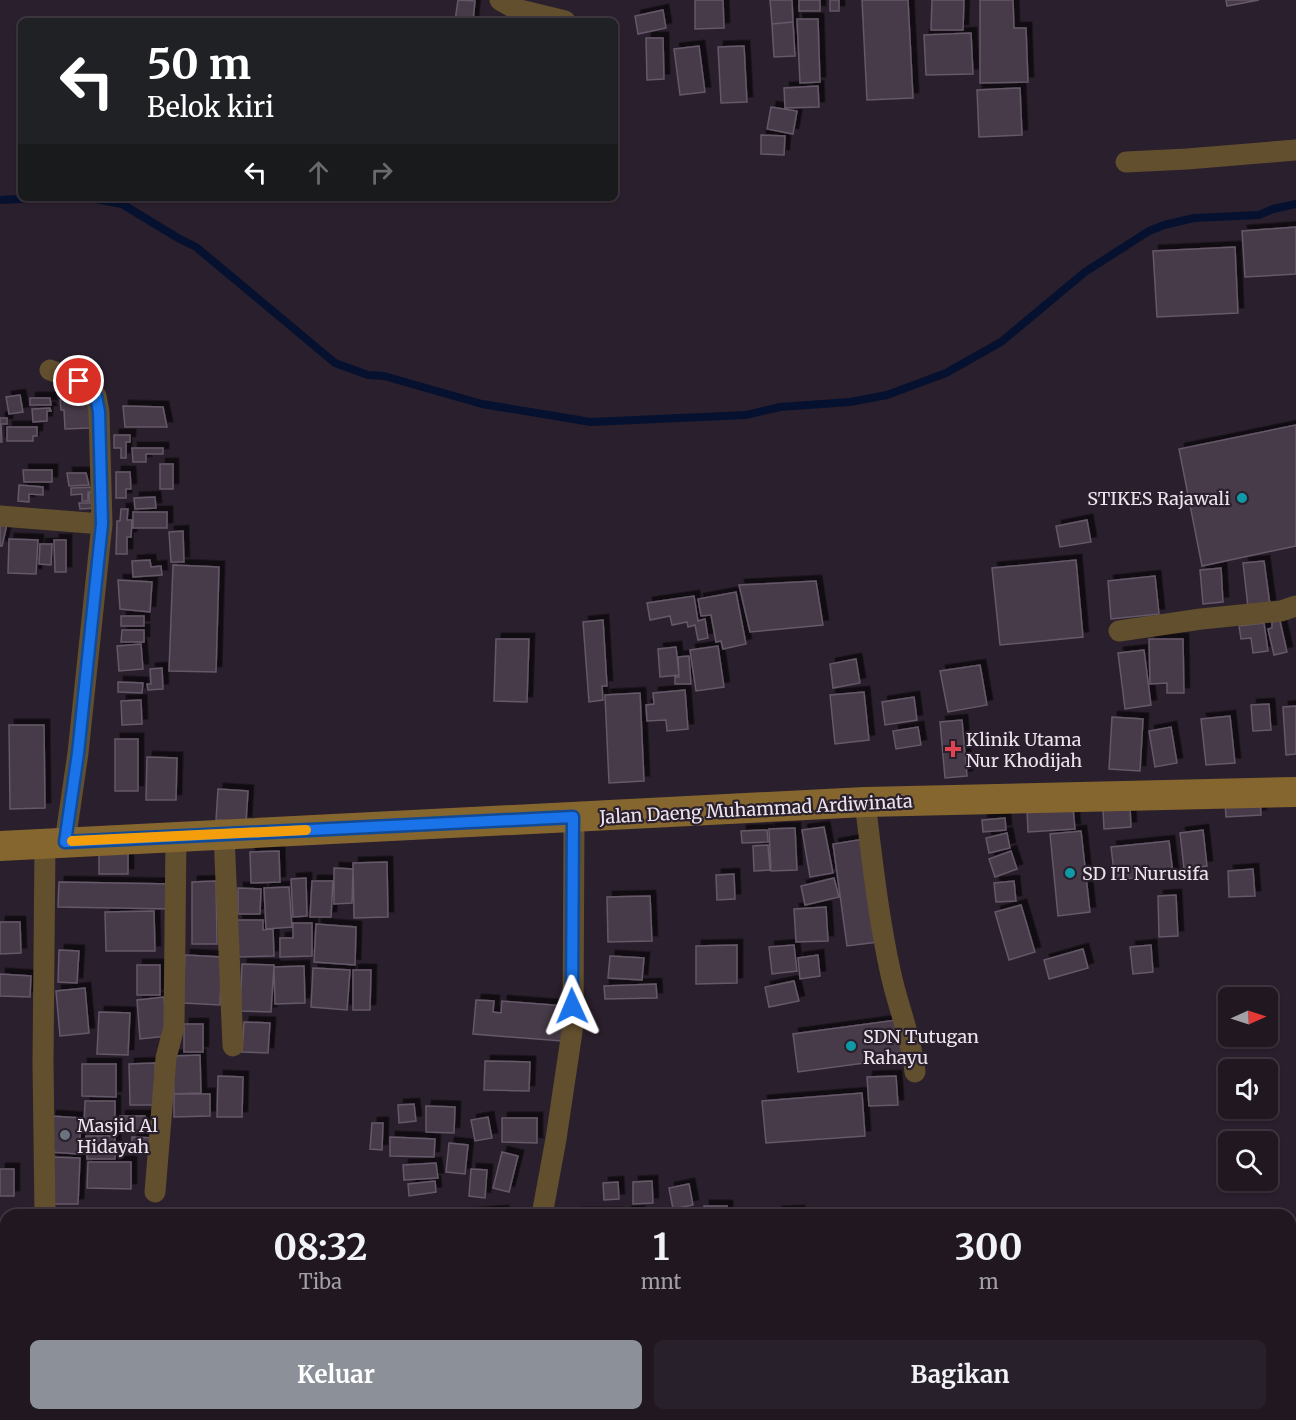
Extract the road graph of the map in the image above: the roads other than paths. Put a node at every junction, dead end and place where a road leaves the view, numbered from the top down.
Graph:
1 (500, 0) edge
2 (552, 18) edge
3 (1296, 150) edge
4 (1126, 162) dead end
5 (50, 370) dead end
6 (0, 516) edge
7 (102, 524) junction
8 (1296, 606) edge
9 (1119, 631) dead end
10 (1296, 792) edge
11 (865, 802) junction
12 (573, 817) junction
13 (224, 834) junction
14 (176, 836) junction
15 (55, 843) junction
16 (0, 846) edge
17 (233, 1046) dead end
18 (915, 1072) dead end
19 (155, 1192) dead end
20 (45, 1209) edge
21 (543, 1209) edge

1 - 2 street
3 - 4 street
5 - 7 street
6 - 7 street
7 - 15 street
8 - 9 street
10 - 11 main road, Jalan Daeng Muhammad Ardiwinata
11 - 12 main road, Jalan Daeng Muhammad Ardiwinata
11 - 18 street
12 - 13 main road, Jalan Daeng Muhammad Ardiwinata
12 - 21 street
13 - 14 main road, Jalan Daeng Muhammad Ardiwinata
13 - 17 street
14 - 15 main road, Jalan Daeng Muhammad Ardiwinata
14 - 19 street
15 - 16 main road, Jalan Daeng Muhammad Ardiwinata
15 - 20 street

